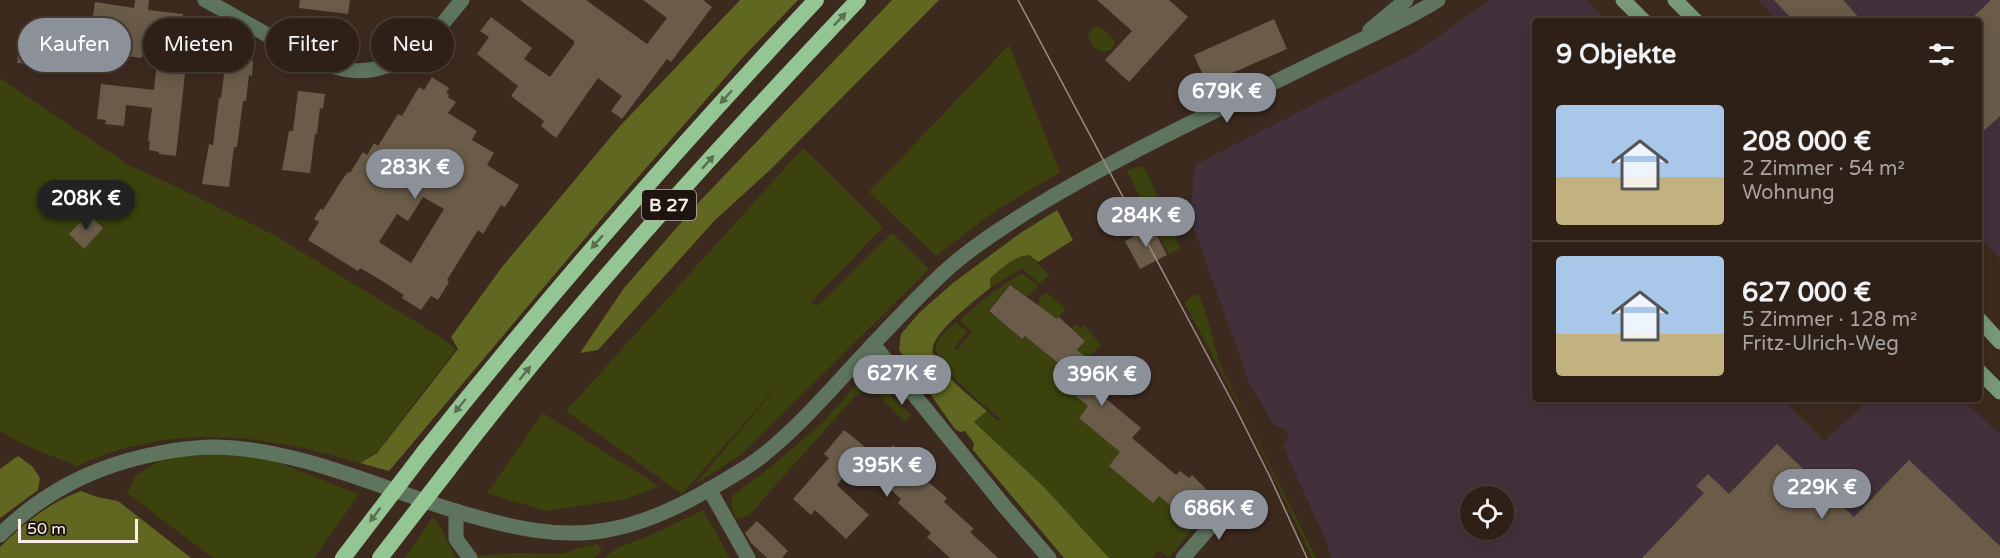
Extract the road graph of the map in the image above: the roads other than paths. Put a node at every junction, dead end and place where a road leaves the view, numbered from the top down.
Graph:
1 (205, 0) edge
2 (462, 0) edge
3 (816, 0) edge
4 (858, 0) edge
5 (1406, 0) edge
6 (1438, 0) edge
7 (1623, 0) edge
8 (1675, 0) edge
9 (1641, 18) edge
10 (1693, 18) edge
11 (1354, 43) junction
12 (1982, 322) edge
13 (2000, 342) edge
14 (873, 344) junction
15 (1982, 374) edge
16 (2000, 392) edge
17 (709, 489) junction
18 (1231, 503) dead end
19 (456, 511) junction
20 (0, 535) edge
21 (343, 558) edge
22 (381, 558) edge
23 (470, 558) edge
24 (747, 558) edge
25 (1049, 558) edge
26 (1183, 558) edge

1 - 2 street
3 -> 21 highway, B 27, bridge
22 -> 4 highway, B 27, bridge
5 - 11 street
6 - 11 street
7 - 9 main road
8 - 10 main road
11 - 14 street
12 - 13 main road
14 - 17 street
14 - 25 street
15 - 16 main road
17 - 19 street
17 - 24 street
18 - 26 street
19 - 20 street
19 - 23 street

